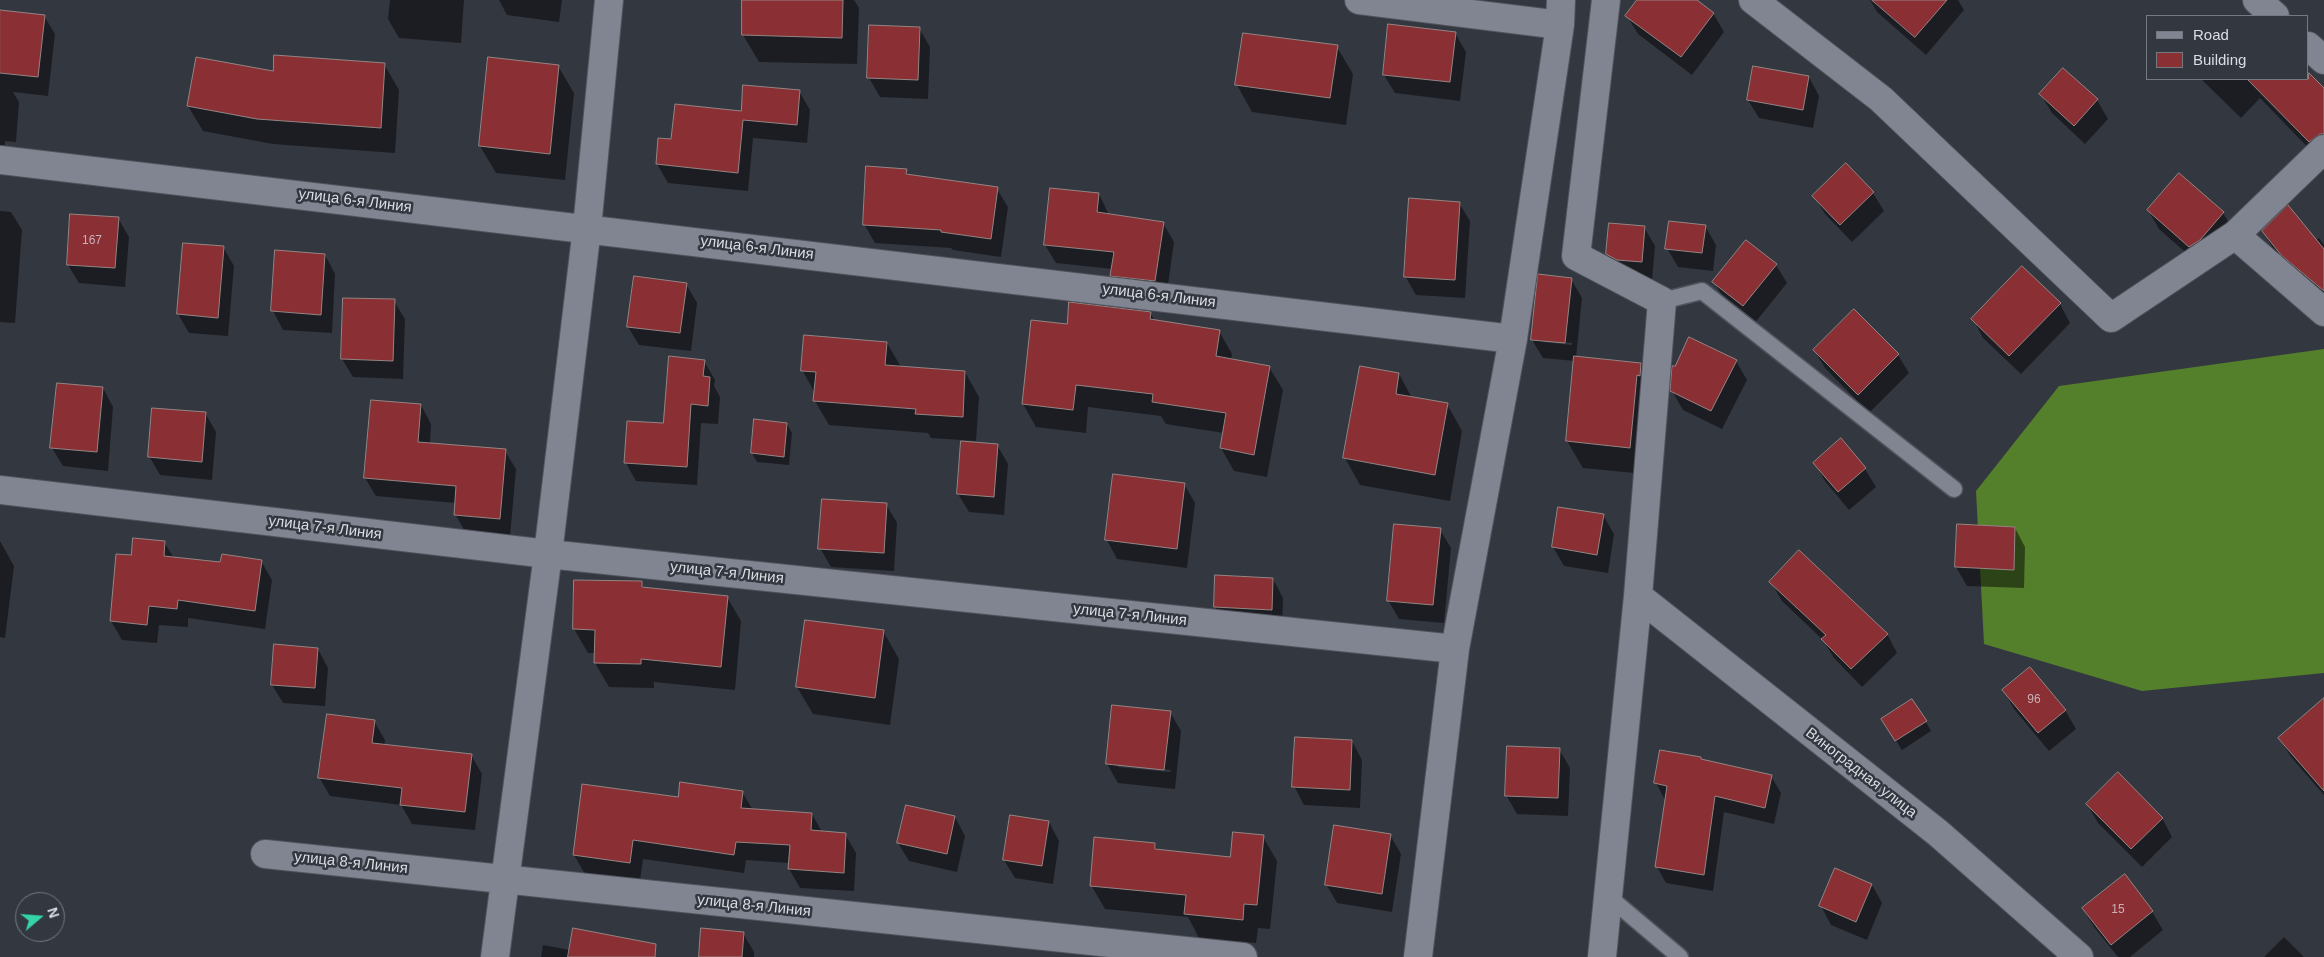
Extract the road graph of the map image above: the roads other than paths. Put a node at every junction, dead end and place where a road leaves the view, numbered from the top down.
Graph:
1 (609, 0) edge
2 (1359, 0) edge
3 (1606, 0) edge
4 (1753, 0) edge
5 (2257, 0) edge
6 (1560, 12) edge
7 (2274, 15) edge
8 (2309, 47) edge
9 (2324, 60) edge
10 (2324, 149) edge
11 (0, 160) edge
12 (587, 228) junction
13 (2235, 235) junction
14 (1662, 301) junction
15 (2324, 312) edge
16 (1513, 339) junction
17 (1954, 489) dead end
18 (0, 490) edge
19 (548, 554) junction
20 (1638, 596) junction
21 (1455, 649) junction
22 (266, 854) dead end
23 (504, 880) junction
24 (1609, 897) junction
25 (495, 957) edge
26 (1243, 957) edge
27 (1418, 957) edge
28 (1602, 957) edge
29 (1680, 957) edge
30 (2079, 957) edge

1 - 12 street
2 - 6 street
3 - 14 street
4 - 13 street
5 - 7 street
6 - 16 street
8 - 9 street
10 - 13 street
11 - 12 street, улица 6-я Линия
12 - 16 street, улица 6-я Линия
12 - 19 street
13 - 15 street
14 - 17 lane
14 - 20 street
16 - 21 street
18 - 19 street, улица 7-я Линия
19 - 21 street, улица 7-я Линия
19 - 23 street
20 - 24 street
20 - 30 street, Виноградная улица
21 - 27 street
22 - 23 street, улица 8-я Линия
23 - 25 street
23 - 26 street, улица 8-я Линия
24 - 28 street
24 - 29 lane

